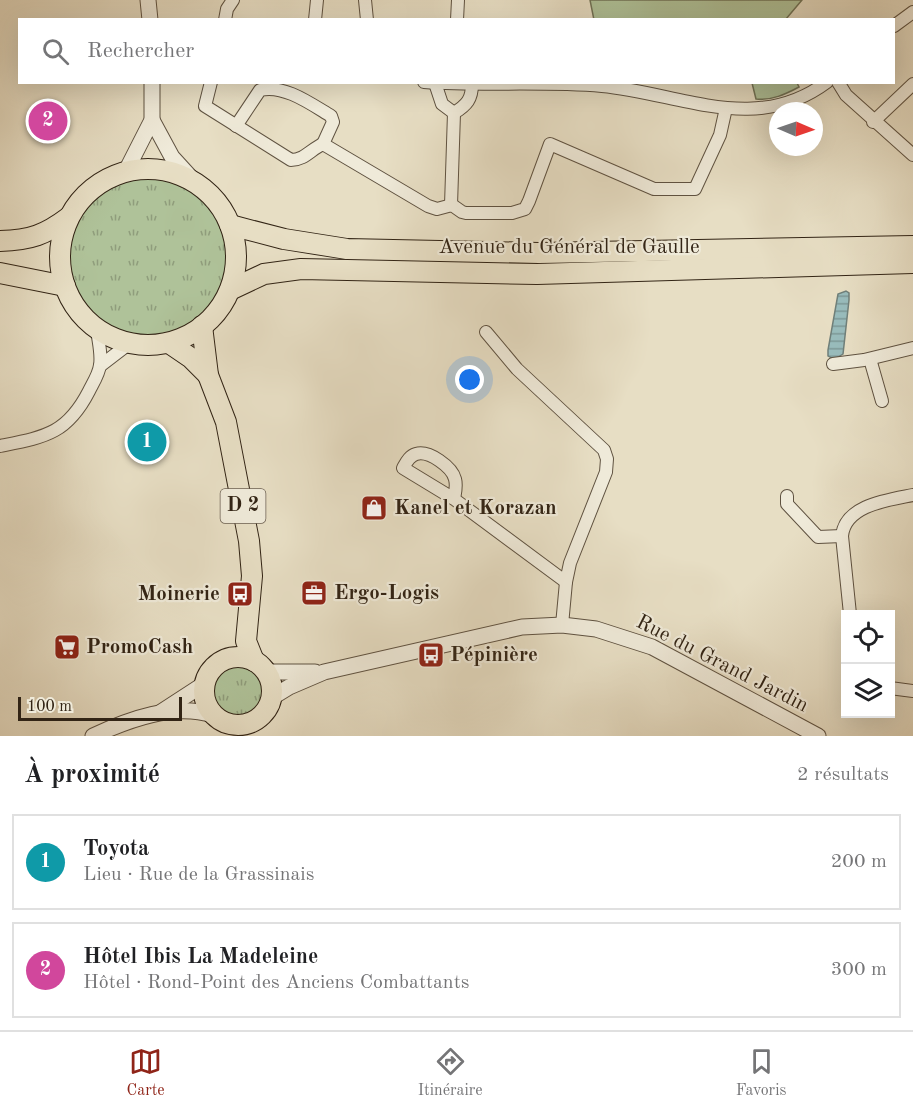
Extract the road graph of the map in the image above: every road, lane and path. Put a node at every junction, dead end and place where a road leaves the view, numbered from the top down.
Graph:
1 (148, 0) edge
2 (233, 0) edge
3 (317, 0) edge
4 (365, 0) edge
5 (458, 0) edge
6 (913, 12) edge
7 (150, 18) edge
8 (225, 18) edge
9 (315, 18) edge
10 (367, 18) edge
11 (457, 18) edge
12 (895, 25) edge
13 (152, 84) edge
14 (210, 84) edge
15 (435, 84) edge
16 (472, 84) joint
17 (824, 84) edge
18 (839, 84) edge
19 (913, 84) edge
20 (726, 108) junction
21 (454, 113) junction
22 (152, 120) junction
23 (873, 122) junction
24 (236, 126) junction
25 (323, 144) junction
26 (913, 155) edge
27 (126, 171) junction
28 (193, 180) junction
29 (451, 205) junction
30 (69, 217) junction
31 (230, 225) junction
32 (0, 241) edge
33 (913, 246) edge
34 (913, 263) edge
35 (0, 273) edge
36 (65, 286) junction
37 (230, 290) junction
38 (202, 326) junction
39 (97, 329) junction
40 (486, 332) dead end
41 (130, 343) junction
42 (169, 343) junction
43 (913, 348) edge
44 (870, 359) junction
45 (833, 364) dead end
46 (100, 366) junction
47 (208, 375) junction
48 (882, 401) dead end
49 (0, 446) edge
50 (913, 495) edge
51 (787, 496) dead end
52 (454, 499) junction
53 (842, 536) junction
54 (566, 582) junction
55 (849, 610) edge
56 (562, 625) junction
57 (246, 641) junction
58 (229, 658) junction
59 (260, 667) junction
60 (324, 672) junction
61 (204, 684) junction
62 (895, 689) edge
63 (913, 691) edge
64 (271, 698) junction
65 (162, 712) junction
66 (219, 724) edge
67 (247, 730) edge
68 (93, 736) edge
69 (818, 736) edge

1 - 7 street
2 - 8 street
3 - 9 street
4 - 10 street
5 - 11 street
6 - 12 street
13 - 22 street
14 - 24 street
15 - 21 street
16 - 20 street
16 - 21 street
17 - 20 street
18 - 23 street
19 - 23 street
20 - 29 street
21 - 29 street
22 - 27 street
22 - 28 street
23 - 26 street
24 - 25 street
24 - 25 street
25 - 29 street
27 - 28 main road
27 - 30 main road
28 - 31 main road
30 - 32 main road
30 - 36 main road
31 - 33 main road, Avenue du Général de Gaulle
31 - 37 main road
34 - 37 main road, Avenue du Général de Gaulle
35 - 36 main road
36 - 39 main road
37 - 38 main road
38 - 42 main road
38 - 47 main road, D 2
39 - 41 main road
39 - 46 street
40 - 54 street
41 - 42 main road
41 - 46 street
42 - 47 main road, D 2
43 - 44 street
44 - 45 street
44 - 48 street
46 - 49 street
47 - 57 main road, D 2
50 - 53 street
51 - 53 street
52 - 52 street
52 - 54 street
53 - 55 street
54 - 56 street
56 - 60 street, Rue du Grand Jardin
56 - 69 street, Rue du Grand Jardin
57 - 58 main road
57 - 59 main road, D 2
58 - 59 main road
58 - 61 main road
59 - 60 street, Rue du Grand Jardin
59 - 64 main road
60 - 64 street, Rue du Grand Jardin
61 - 65 street
61 - 66 main road
62 - 63 street
64 - 67 main road
65 - 66 street
65 - 68 street
66 - 67 main road

